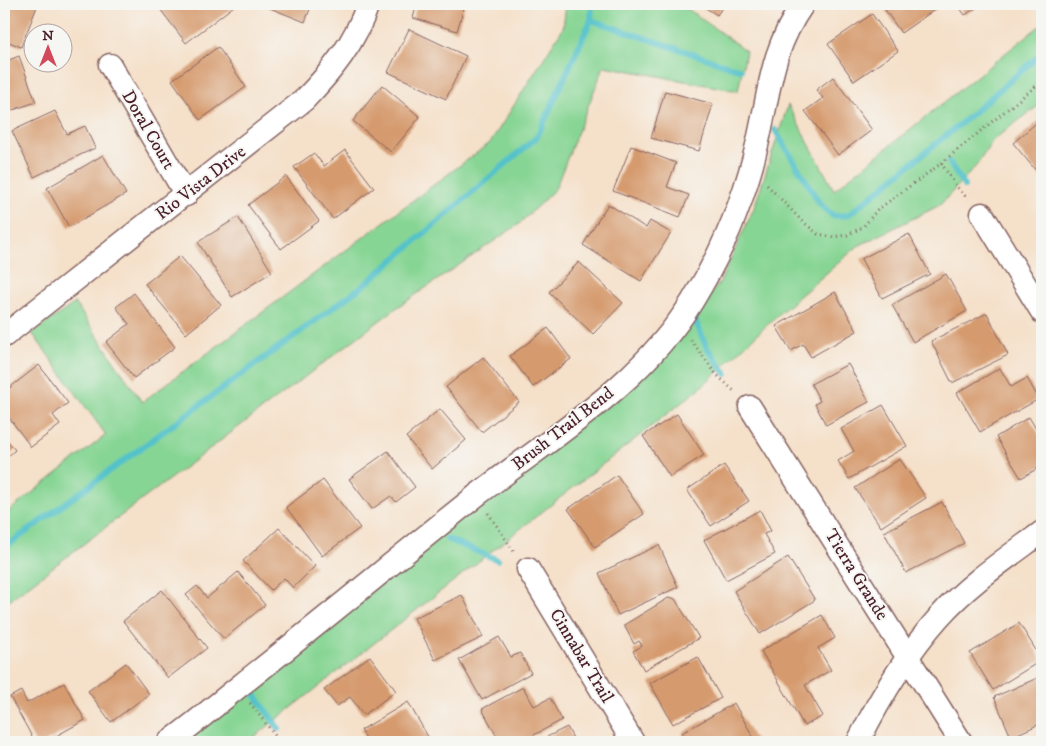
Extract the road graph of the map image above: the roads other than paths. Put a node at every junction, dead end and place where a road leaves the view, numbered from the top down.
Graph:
1 (368, 4) edge
2 (804, 4) edge
3 (110, 65) dead end
4 (186, 195) junction
5 (982, 214) road end
6 (1042, 312) edge
7 (4, 336) edge
8 (750, 407) road end
9 (1042, 532) edge
10 (528, 569) road end
11 (907, 656) junction
12 (170, 742) edge
13 (633, 742) edge
14 (858, 742) edge
15 (961, 742) edge

1 - 4 street, Rio Vista Drive
2 - 12 street, Brush Trail Bend
3 - 4 street, Doral Court
4 - 7 street, Rio Vista Drive
5 - 6 street
8 - 11 street, Tierra Grande
9 - 11 street
10 - 13 street, Cinnabar Trail
11 - 14 street
11 - 15 street, Tierra Grande

